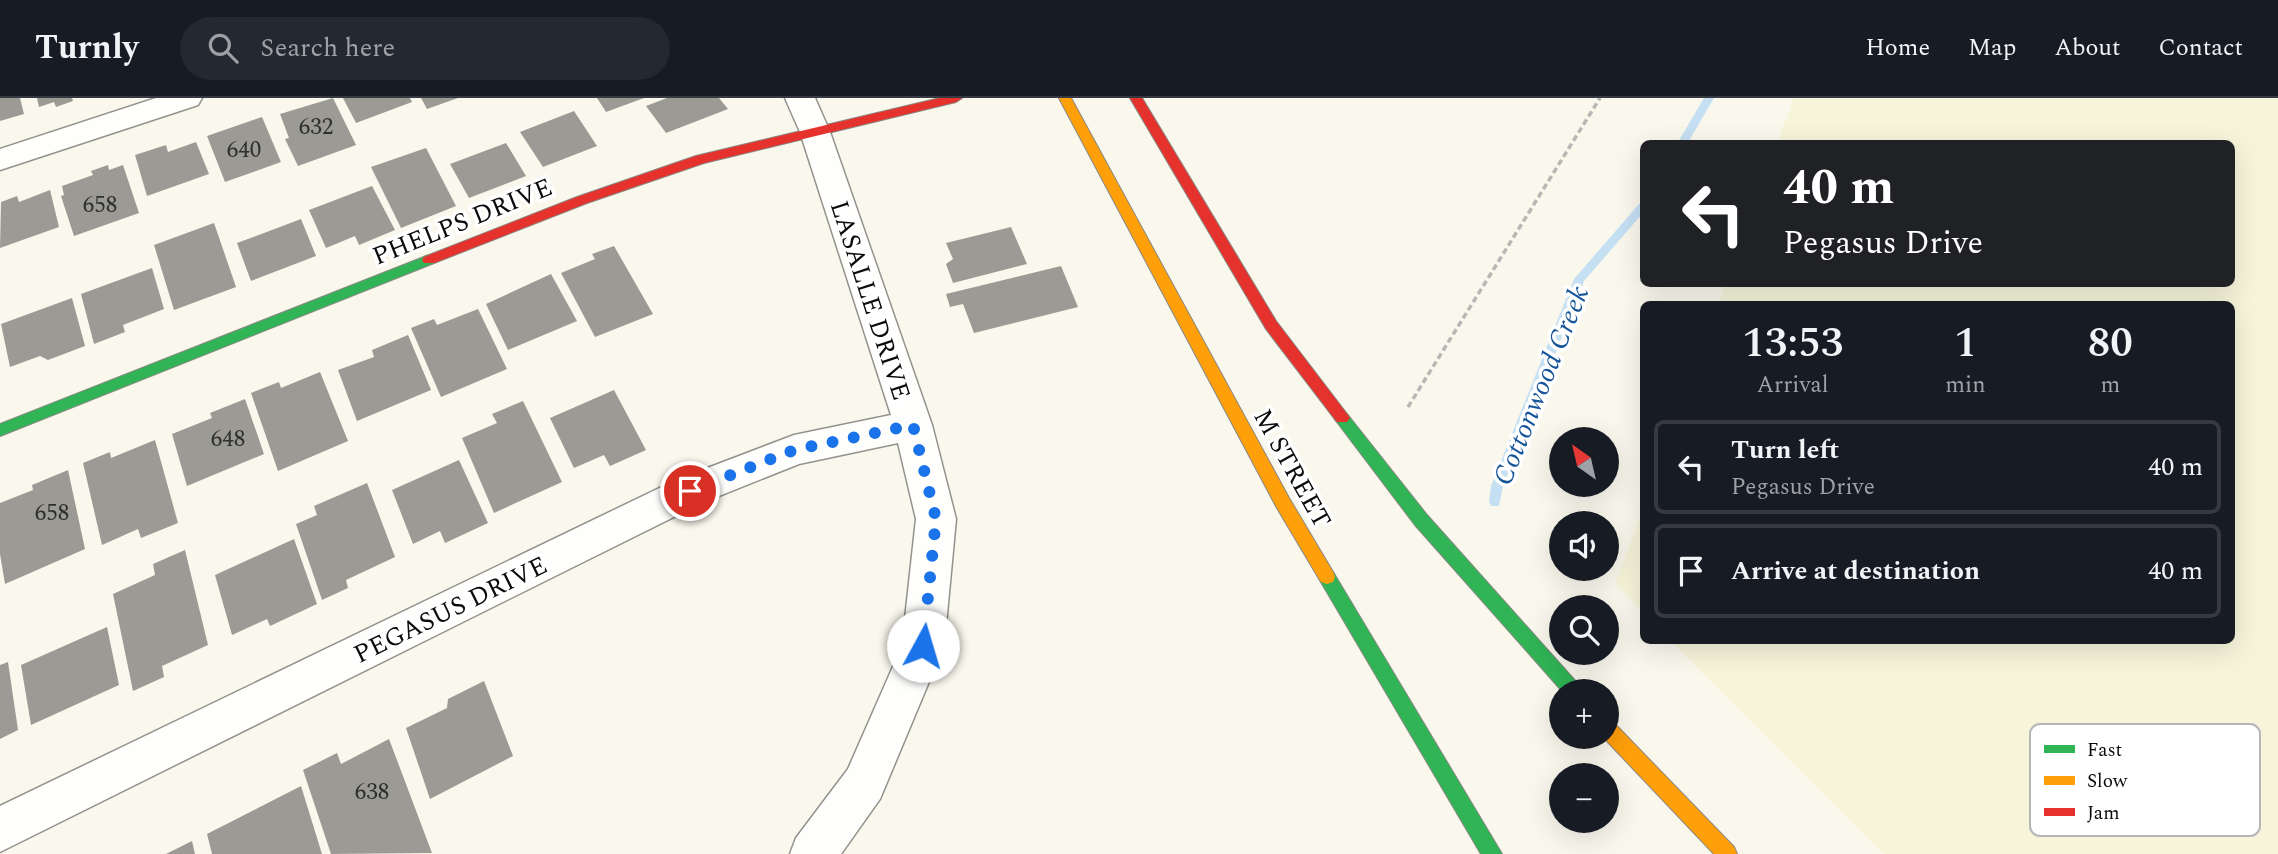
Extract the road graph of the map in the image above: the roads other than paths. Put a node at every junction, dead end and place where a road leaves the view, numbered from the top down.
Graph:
1 (187, 98) edge
2 (956, 98) edge
3 (1065, 98) edge
4 (1136, 98) edge
5 (808, 115) edge
6 (0, 160) edge
7 (913, 425) junction
8 (0, 430) edge
9 (1562, 679) edge
10 (1619, 741) edge
11 (0, 830) edge
12 (813, 854) edge
13 (1492, 854) edge
14 (1727, 854) edge

1 - 6 street
2 - 5 street, PHELPS DRIVE
3 - 13 street, M STREET
4 - 9 street
5 - 7 street, LASALLE DRIVE
5 - 8 street, PHELPS DRIVE
7 - 11 street, PEGASUS DRIVE
7 - 12 street, LASALLE DRIVE
10 - 14 street

